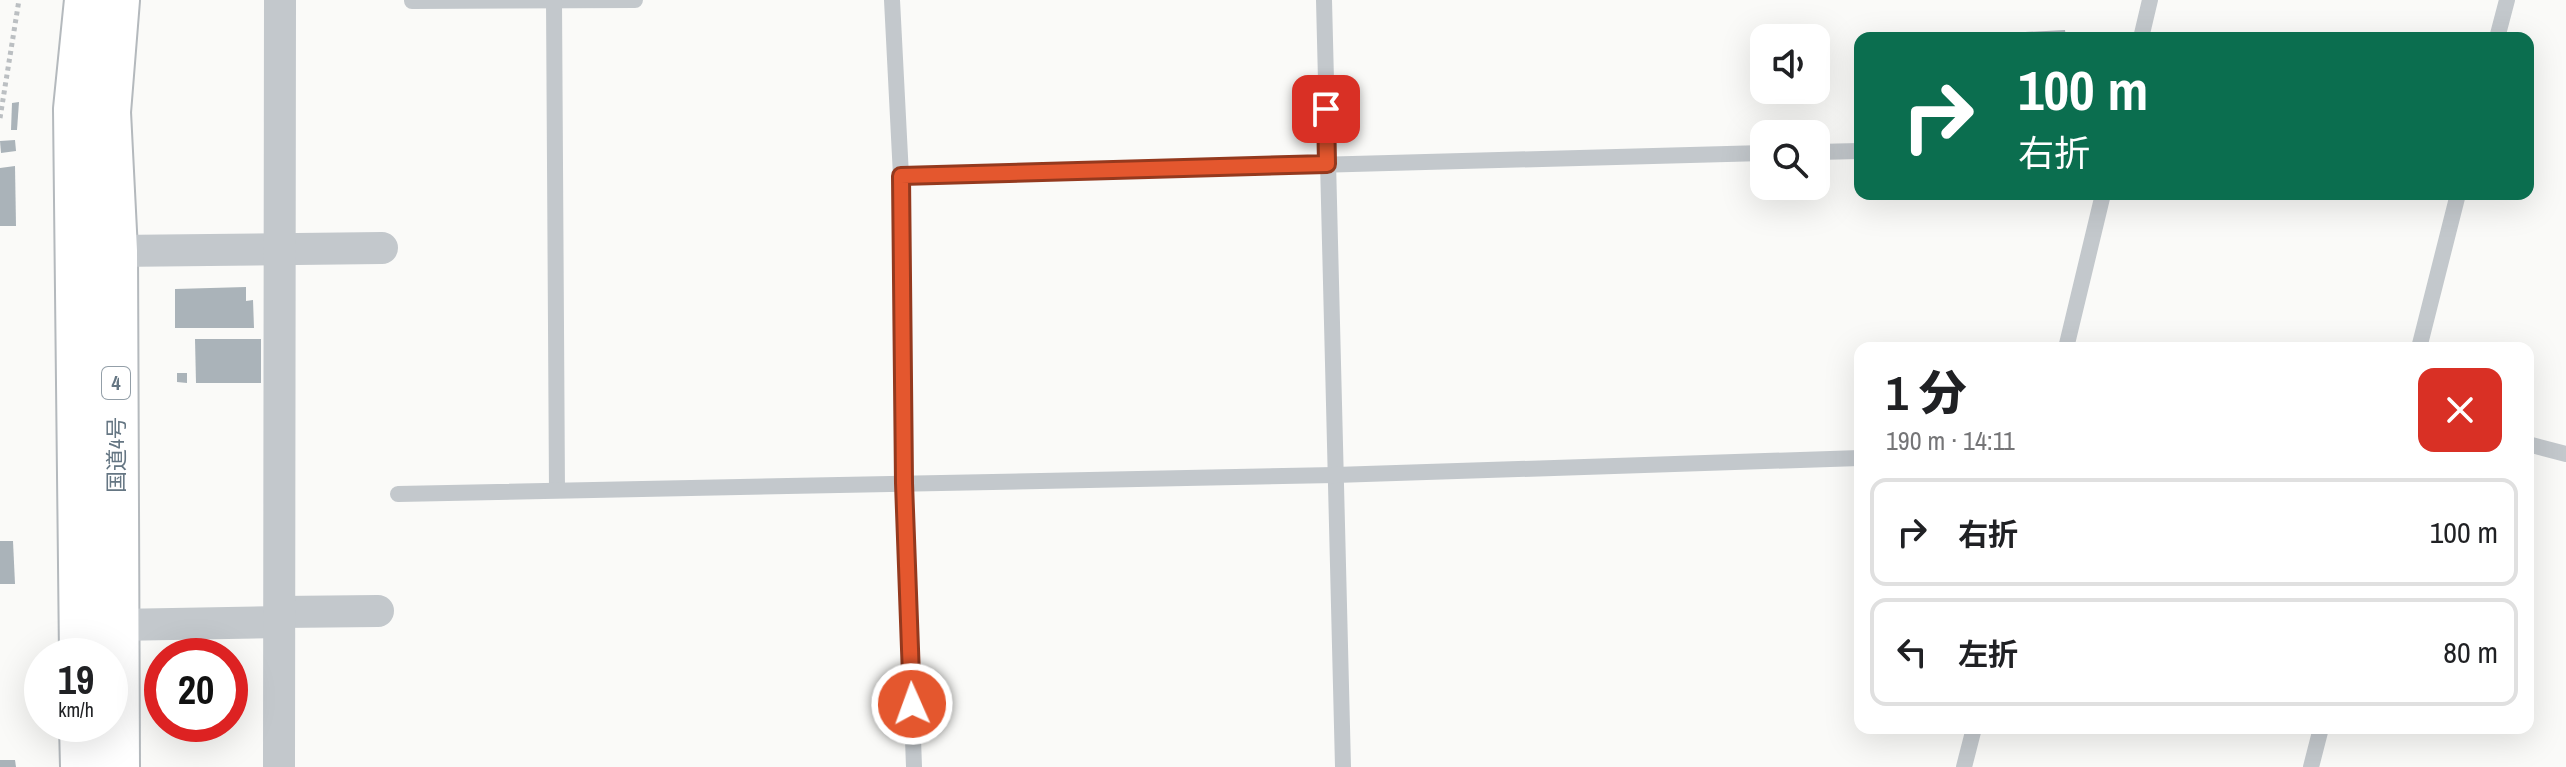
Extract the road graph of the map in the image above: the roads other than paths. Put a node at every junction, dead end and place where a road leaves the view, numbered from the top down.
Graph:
1 (87, 0) edge
2 (117, 0) edge
3 (280, 0) edge
4 (635, 0) edge
5 (892, 0) edge
6 (1324, 0) edge
7 (2150, 0) edge
8 (2507, 0) edge
9 (412, 1) edge
10 (554, 1) edge
11 (2142, 32) edge
12 (2499, 32) edge
13 (1854, 151) edge
14 (1830, 152) edge
15 (1750, 153) edge
16 (1327, 164) junction
17 (901, 176) junction
18 (2102, 200) edge
19 (2456, 200) edge
20 (382, 248) dead end
21 (280, 250) junction
22 (115, 251) junction
23 (2067, 342) edge
24 (2421, 342) edge
25 (2534, 446) edge
26 (2566, 454) edge
27 (1854, 458) edge
28 (1335, 475) junction
29 (904, 483) junction
30 (557, 490) junction
31 (398, 494) dead end
32 (378, 611) dead end
33 (280, 617) junction
34 (116, 625) junction
35 (82, 638) edge
36 (1972, 734) edge
37 (2319, 734) edge
38 (82, 742) edge
39 (83, 767) edge
40 (117, 767) edge
41 (279, 767) edge
42 (914, 767) edge
43 (1343, 767) edge
44 (1964, 767) edge
45 (2311, 767) edge

1 - 35 highway, 国道4号 / 4
2 - 22 highway, 国道4号 / 4
3 - 21 street
4 - 10 lane
5 - 17 lane
6 - 16 lane
7 - 11 lane
8 - 12 lane
9 - 10 lane
10 - 30 lane
13 - 14 lane
15 - 16 lane
16 - 17 lane
16 - 28 lane
17 - 29 lane
18 - 23 lane
19 - 24 lane
20 - 21 street
21 - 22 street
21 - 33 street
22 - 34 highway, 国道4号 / 4
25 - 26 lane
27 - 28 lane
28 - 29 lane
28 - 43 lane
29 - 30 lane
29 - 42 lane
30 - 31 lane
32 - 33 street
33 - 34 street
33 - 41 street
34 - 40 highway, 国道4号 / 4
36 - 44 lane
37 - 45 lane
38 - 39 highway

